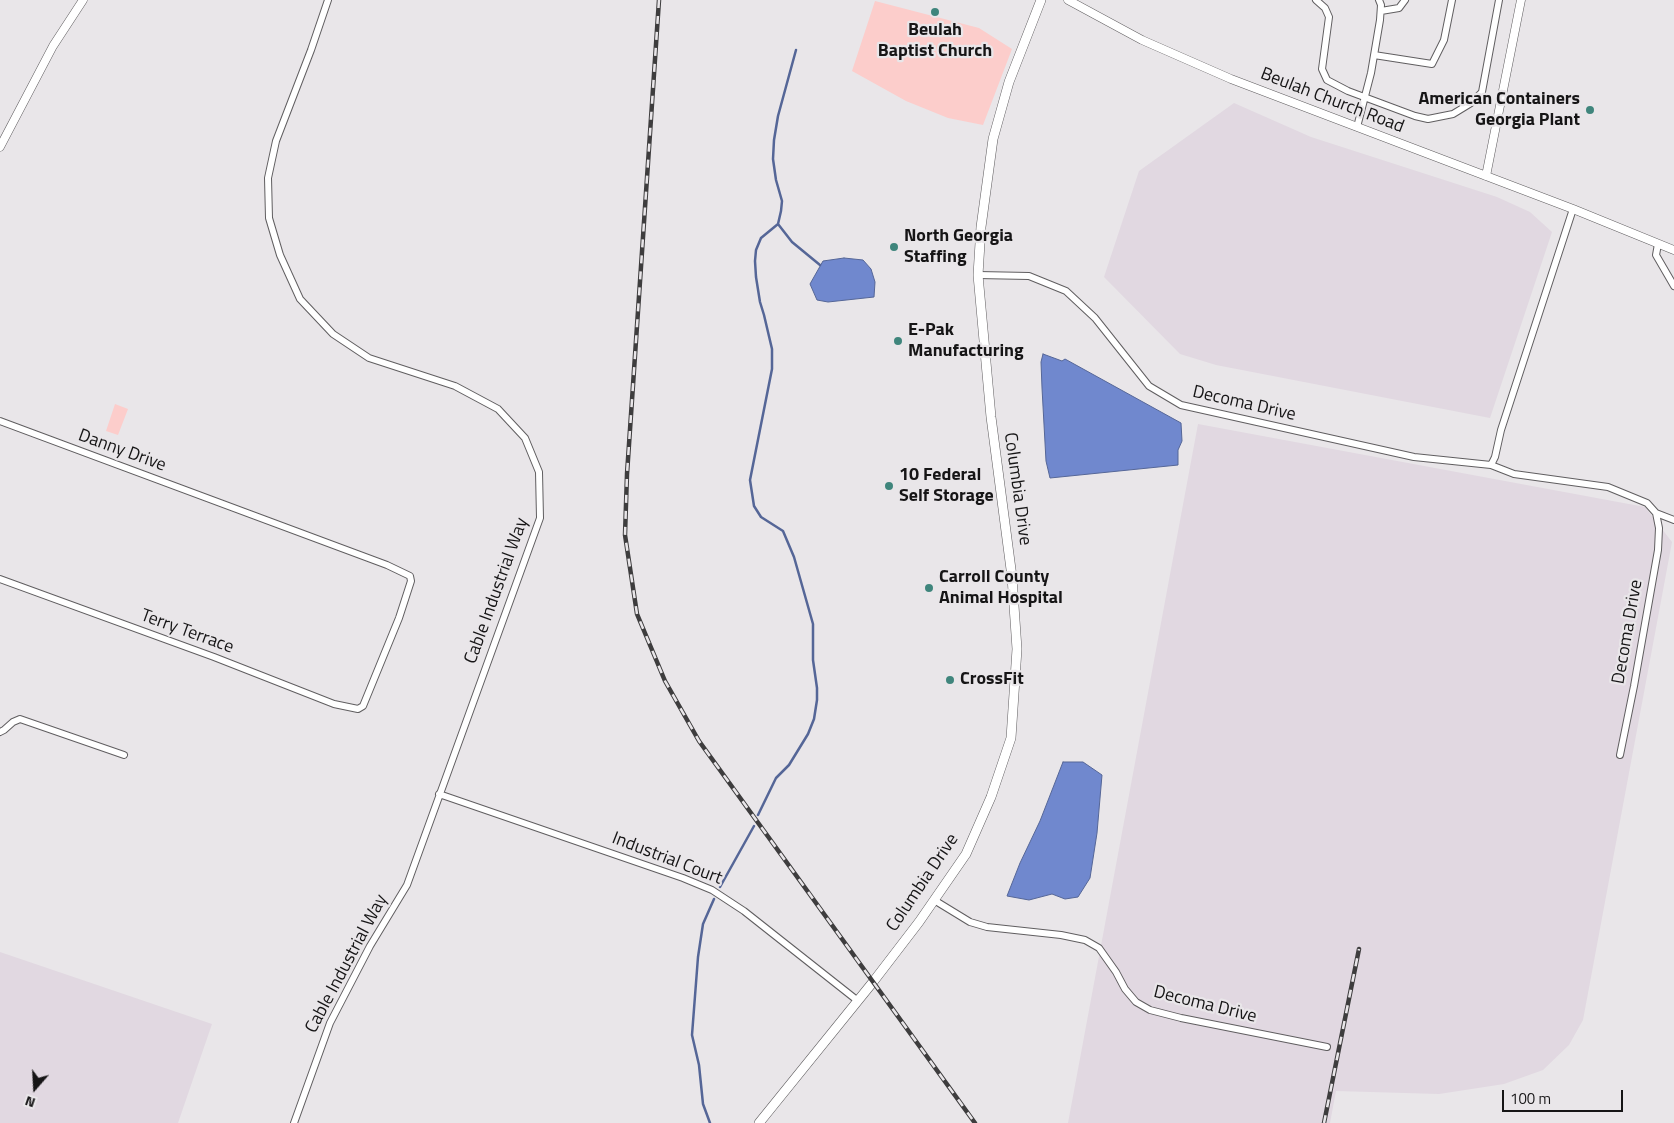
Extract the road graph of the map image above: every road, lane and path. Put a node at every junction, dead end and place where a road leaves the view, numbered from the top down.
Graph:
1 (83, 0) edge
2 (328, 0) edge
3 (1041, 0) edge
4 (1068, 0) edge
5 (1316, 0) edge
6 (1380, 0) edge
7 (1406, 0) edge
8 (1452, 0) edge
9 (1499, 0) edge
10 (1520, 0) edge
11 (1380, 11) junction
12 (1374, 55) junction
13 (1365, 97) junction
14 (1357, 127) junction
15 (0, 147) edge
16 (1486, 176) junction
17 (1573, 209) junction
18 (1658, 244) junction
19 (1674, 250) edge
20 (978, 275) junction
21 (1674, 286) edge
22 (0, 421) edge
23 (1491, 465) junction
24 (1656, 513) junction
25 (1674, 520) edge
26 (0, 579) edge
27 (363, 706) joint
28 (0, 732) edge
29 (124, 754) dead end
30 (1620, 755) dead end
31 (439, 794) junction
32 (934, 900) junction
33 (858, 1001) junction
34 (1327, 1047) dead end
35 (294, 1123) edge
36 (759, 1123) edge

1 - 15 street
2 - 31 street, Cable Industrial Way
3 - 20 main road, Columbia Drive
4 - 14 street, Beulah Church Road
5 - 13 street
6 - 11 street
7 - 11 street
8 - 12 street
9 - 13 street
10 - 16 street
11 - 12 street
12 - 13 street
13 - 14 street
14 - 16 street, Beulah Church Road
16 - 17 street, Beulah Church Road
17 - 18 street, Beulah Church Road
17 - 23 street
18 - 19 street, Beulah Church Road
18 - 21 street
20 - 23 street, Decoma Drive
20 - 32 main road, Columbia Drive
22 - 27 street, Danny Drive
23 - 24 street, Decoma Drive
24 - 25 street, Decoma Drive
24 - 30 street, Decoma Drive
26 - 27 street, Terry Terrace
28 - 29 street
31 - 33 street, Industrial Court
31 - 35 street, Cable Industrial Way
32 - 33 main road, Columbia Drive
32 - 34 street, Decoma Drive
33 - 36 main road, Columbia Drive

